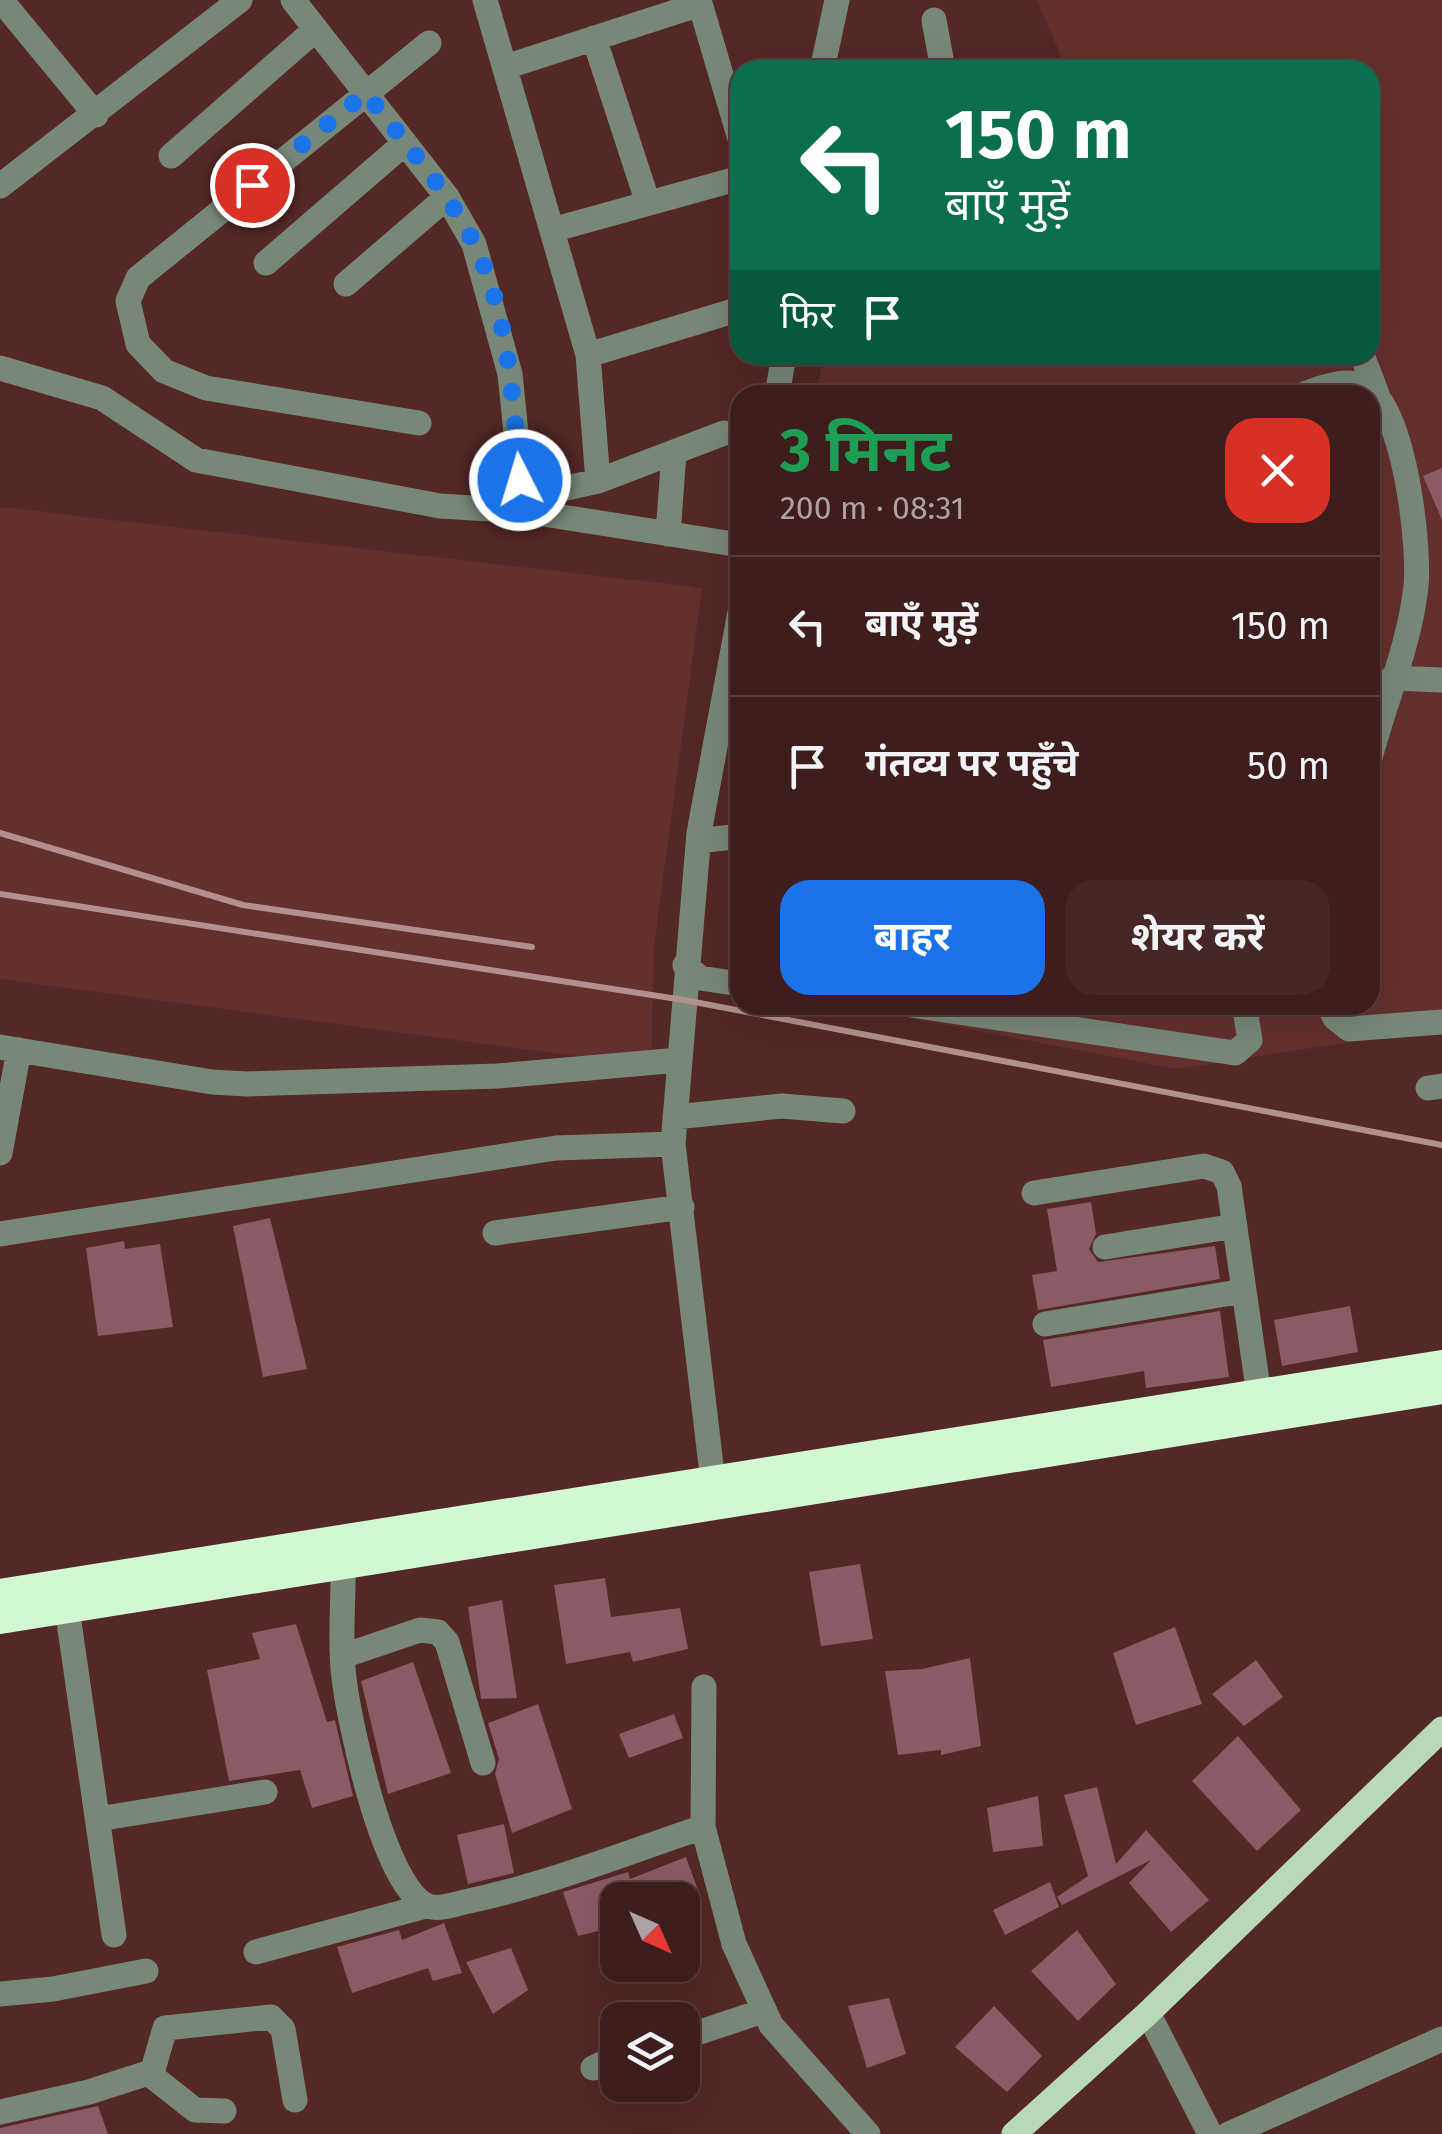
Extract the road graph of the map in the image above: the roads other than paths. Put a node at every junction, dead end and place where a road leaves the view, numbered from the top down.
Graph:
1 (1, 0) edge
2 (240, 0) edge
3 (292, 0) edge
4 (486, 0) edge
5 (837, 0) edge
6 (699, 2) edge
7 (934, 20) dead end
8 (316, 30) junction
9 (594, 38) junction
10 (429, 43) dead end
11 (824, 60) edge
12 (941, 60) edge
13 (505, 66) junction
14 (366, 93) junction
15 (730, 106) edge
16 (96, 115) junction
17 (405, 143) junction
18 (171, 156) dead end
19 (730, 181) edge
20 (0, 186) edge
21 (447, 197) junction
22 (648, 203) junction
23 (552, 230) junction
24 (266, 263) dead end
25 (346, 284) dead end
26 (730, 312) edge
27 (588, 354) junction
28 (0, 368) edge
29 (1380, 399) edge
30 (419, 423) dead end
31 (724, 433) dead end
32 (674, 453) junction
33 (598, 481) junction
34 (522, 504) junction
35 (668, 534) junction
36 (730, 544) edge
37 (730, 667) edge
38 (1392, 678) junction
39 (1442, 680) edge
40 (1380, 722) edge
41 (730, 837) edge
42 (698, 841) junction
43 (685, 965) junction
44 (730, 982) edge
45 (977, 1015) edge
46 (1246, 1015) edge
47 (1334, 1015) edge
48 (1442, 1022) edge
49 (9, 1048) edge
50 (679, 1060) junction
51 (843, 1110) dead end
52 (675, 1117) junction
53 (673, 1144) junction
54 (0, 1154) edge
55 (1034, 1192) dead end
56 (682, 1207) junction
57 (1235, 1226) junction
58 (495, 1233) dead end
59 (0, 1234) edge
60 (1105, 1247) dead end
61 (1244, 1291) junction
62 (1046, 1324) dead end
63 (1442, 1366) edge
64 (1442, 1389) edge
65 (1259, 1395) junction
66 (715, 1492) junction
67 (343, 1563) junction
68 (0, 1594) edge
69 (67, 1608) junction
70 (0, 1619) edge
71 (343, 1656) junction
72 (704, 1686) dead end
73 (1440, 1734) edge
74 (484, 1762) dead end
75 (265, 1792) dead end
76 (98, 1819) junction
77 (703, 1826) junction
78 (426, 1906) junction
79 (114, 1935) dead end
80 (256, 1952) dead end
81 (146, 1971) dead end
82 (0, 1994) edge
83 (763, 2011) junction
84 (1148, 2013) junction
85 (700, 2032) edge
86 (1442, 2039) edge
87 (600, 2065) edge
88 (593, 2068) dead end
89 (152, 2073) junction
90 (295, 2100) dead end
91 (224, 2111) dead end
92 (0, 2112) edge
93 (868, 2134) edge
94 (1014, 2134) edge
95 (1210, 2134) edge
96 (1229, 2134) edge

1 - 16 street
2 - 16 street
3 - 8 street
4 - 13 street
5 - 11 street
6 - 9 street
6 - 15 street
7 - 12 street
8 - 14 street
8 - 18 street
9 - 13 street
9 - 22 street
10 - 14 street
13 - 23 street
14 - 17 street
14 - 30 street
16 - 20 street
17 - 21 street
17 - 24 street
19 - 22 street
21 - 25 street
21 - 34 street
22 - 23 street
23 - 27 street
26 - 27 street
27 - 33 street
28 - 34 street
29 - 38 street
31 - 32 street
32 - 33 street
32 - 35 street
33 - 34 street
34 - 35 street
35 - 36 street
37 - 42 street
38 - 39 street
38 - 40 street
41 - 42 street
42 - 43 street
43 - 44 street
43 - 50 street
45 - 46 street
47 - 48 street
49 - 50 street
49 - 54 street
50 - 52 street
51 - 52 street
52 - 53 street
53 - 56 street
53 - 59 street
55 - 57 street
56 - 58 street
56 - 66 street
57 - 60 street
57 - 61 street
61 - 62 street
61 - 65 street
63 - 65 highway
64 - 66 highway
65 - 66 highway
66 - 67 highway
66 - 68 highway
67 - 69 highway
67 - 71 street
69 - 70 highway
69 - 76 street
71 - 74 street
71 - 78 street
72 - 77 street
73 - 84 main road
75 - 76 street
76 - 79 street
77 - 78 street
77 - 83 street
78 - 80 street
81 - 82 street
83 - 85 street
83 - 93 street
84 - 94 main road
84 - 95 street
86 - 96 street
87 - 88 street
89 - 90 street
89 - 91 street
89 - 92 street

